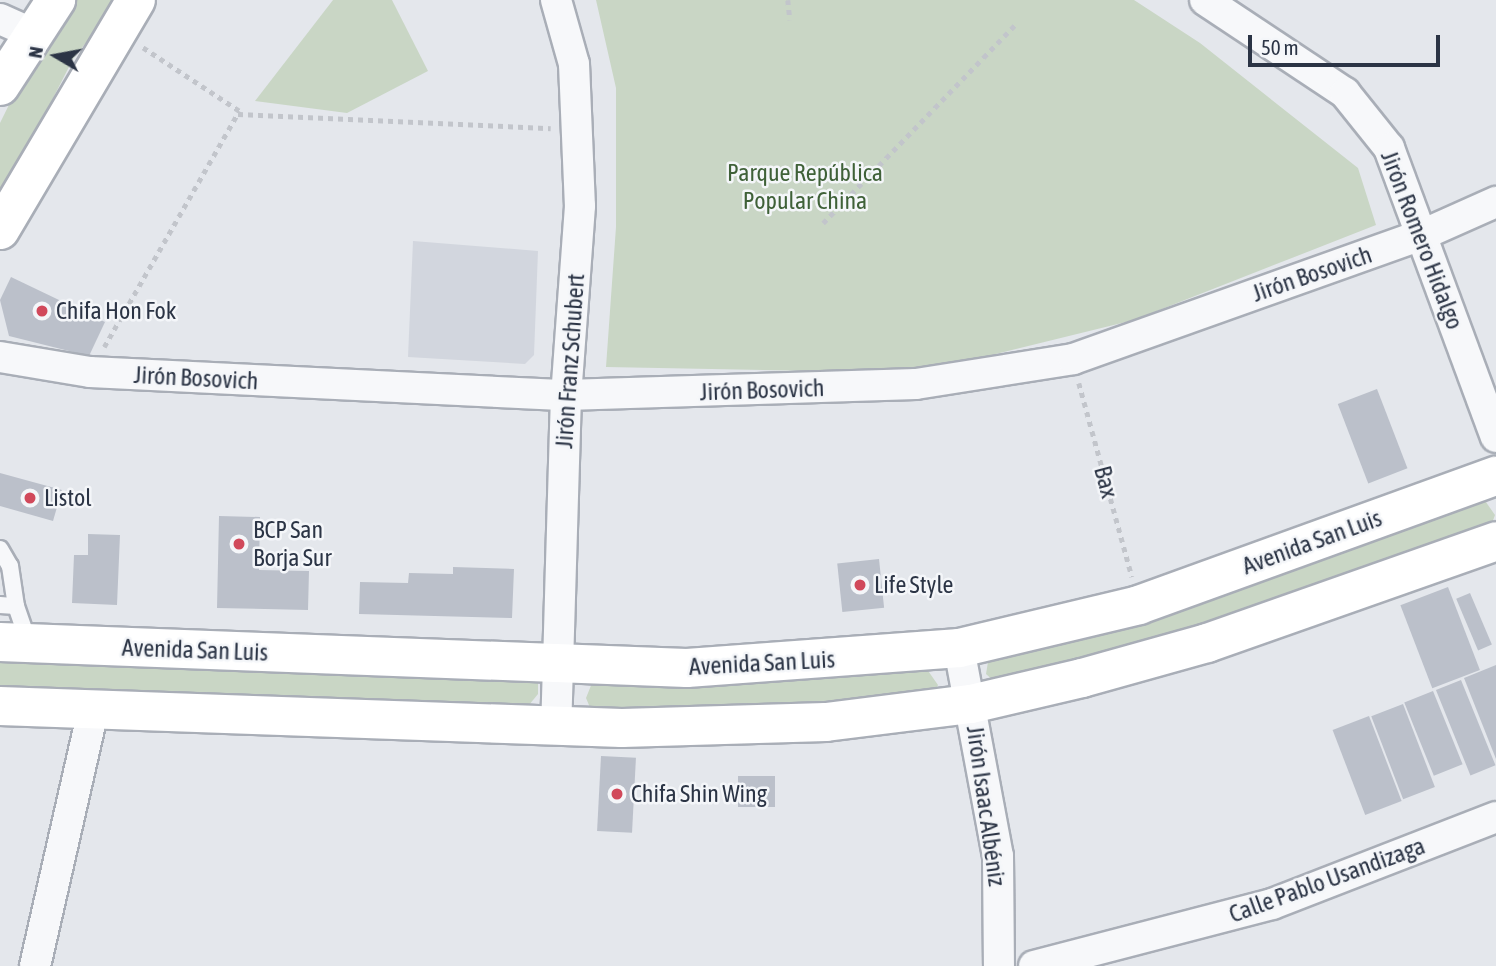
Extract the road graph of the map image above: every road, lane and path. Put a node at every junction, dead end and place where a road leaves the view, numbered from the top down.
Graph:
1 (55, 0) edge
2 (556, 0) edge
3 (788, 0) edge
4 (1205, 0) edge
5 (125, 14) edge
6 (790, 20) dead end
7 (1016, 24) dead end
8 (16, 26) edge
9 (0, 86) edge
10 (237, 114) junction
11 (577, 129) junction
12 (1496, 202) edge
13 (823, 223) dead end
14 (0, 230) edge
15 (1424, 234) junction
16 (0, 356) edge
17 (1073, 359) junction
18 (90, 372) junction
19 (566, 395) junction
20 (1496, 437) edge
21 (1496, 476) edge
22 (1496, 541) edge
23 (0, 549) edge
24 (8, 605) edge
25 (1139, 605) junction
26 (14, 643) edge
27 (959, 648) junction
28 (558, 663) junction
29 (971, 704) junction
30 (0, 706) edge
31 (93, 711) junction
32 (556, 726) junction
33 (1496, 817) edge
34 (35, 966) edge
35 (999, 966) edge
36 (1034, 966) edge

1 - 8 main road
2 - 11 street, Jirón Franz Schubert
3 - 6 path
4 - 15 street, Jirón Romero Hidalgo
5 - 10 path
5 - 14 main road
7 - 13 path
8 - 9 main road
10 - 11 path
10 - 18 path
11 - 19 street, Jirón Franz Schubert
12 - 15 street, Jirón Bosovich
15 - 17 street, Jirón Bosovich
15 - 20 street, Jirón Romero Hidalgo
16 - 18 street, Jirón Bosovich
17 - 19 street, Jirón Bosovich
17 - 25 path, Bax
18 - 19 street, Jirón Bosovich
19 - 28 street, Jirón Franz Schubert
21 - 25 main road, Avenida San Luis
22 - 29 main road
23 - 24 lane
24 - 26 lane
25 - 27 main road, Avenida San Luis
26 - 28 main road, Avenida San Luis
27 - 28 main road, Avenida San Luis
27 - 29 street, Jirón Isaac Albéniz
28 - 32 street, Jirón Franz Schubert
29 - 32 main road
29 - 35 street, Jirón Isaac Albéniz
30 - 31 main road
31 - 32 main road
31 - 34 street
33 - 36 street, Calle Pablo Usandizaga

